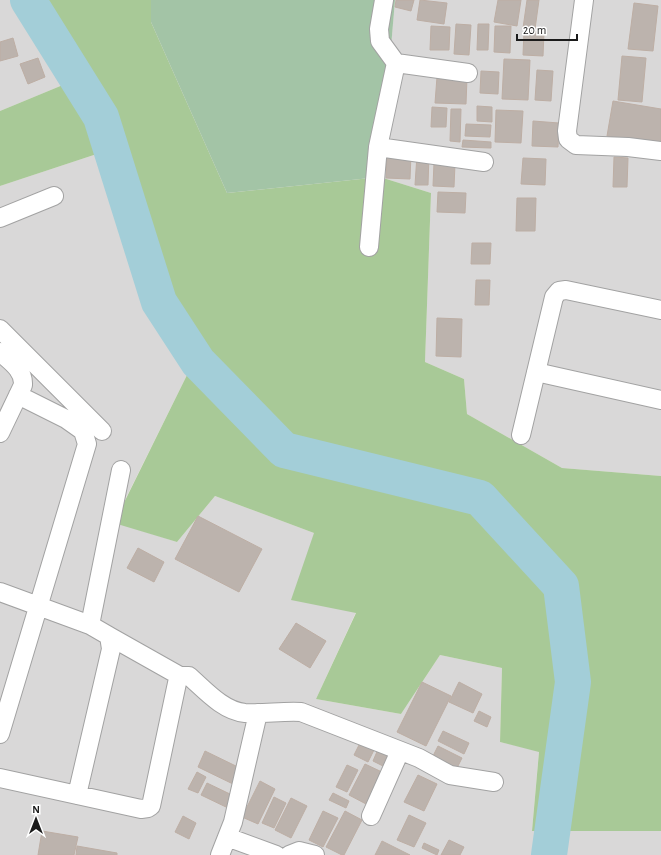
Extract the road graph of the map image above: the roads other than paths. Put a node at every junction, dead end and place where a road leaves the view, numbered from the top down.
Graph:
1 (384, 0) edge
2 (584, 0) edge
3 (396, 63) junction
4 (468, 73) dead end
5 (378, 147) junction
6 (661, 151) edge
7 (484, 162) dead end
8 (54, 196) dead end
9 (0, 218) edge
10 (369, 247) dead end
11 (661, 310) edge
12 (0, 329) edge
13 (0, 352) edge
14 (536, 372) junction
15 (18, 395) junction
16 (661, 400) edge
17 (102, 432) dead end
18 (0, 433) edge
19 (521, 435) dead end
20 (121, 470) dead end
21 (0, 592) edge
22 (38, 605) junction
23 (90, 625) junction
24 (109, 636) junction
25 (180, 676) junction
26 (258, 713) junction
27 (0, 734) edge
28 (400, 751) junction
29 (0, 778) edge
30 (494, 782) dead end
31 (77, 795) junction
32 (371, 816) dead end
33 (227, 837) junction
34 (220, 855) edge
35 (276, 855) edge
36 (289, 855) edge
37 (315, 855) edge

1 - 3 street
2 - 6 street
3 - 4 street
3 - 5 street
5 - 7 street
5 - 10 street
8 - 9 street
11 - 14 street
12 - 17 street
13 - 15 street
14 - 16 street
14 - 19 street
15 - 18 street
15 - 22 street
20 - 23 street
21 - 22 street
22 - 23 street
22 - 27 street
23 - 24 street
24 - 25 street
24 - 31 street
25 - 26 street
25 - 31 street
26 - 28 street
26 - 33 street
28 - 30 street
28 - 32 street
29 - 31 street
33 - 34 street
33 - 35 street
36 - 37 street

